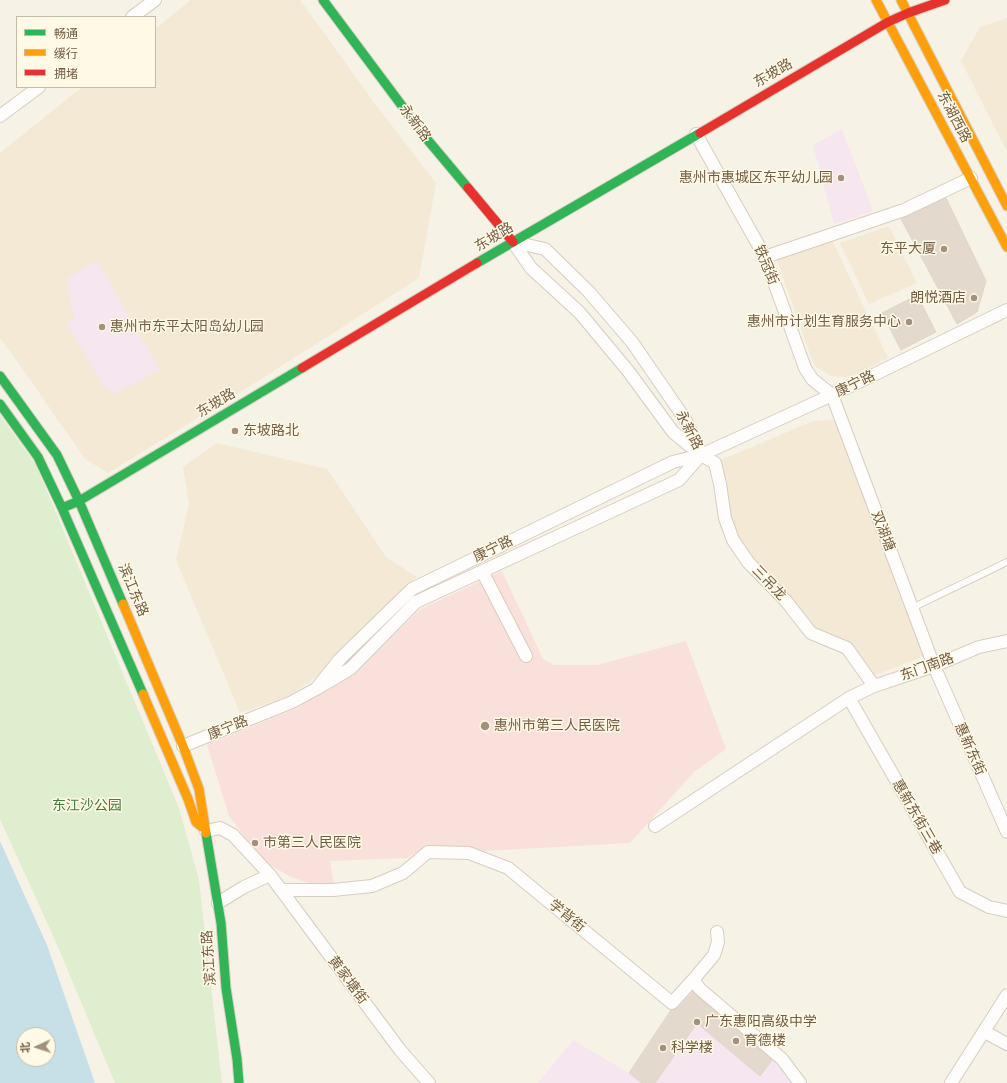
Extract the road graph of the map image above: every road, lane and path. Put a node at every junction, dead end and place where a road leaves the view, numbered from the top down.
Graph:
1 (155, 0) edge
2 (323, 0) edge
3 (876, 0) edge
4 (901, 0) edge
5 (945, 0) edge
6 (908, 13) junction
7 (133, 16) edge
8 (888, 22) junction
9 (38, 88) edge
10 (0, 116) edge
11 (696, 134) junction
12 (971, 178) junction
13 (1007, 206) edge
14 (513, 242) junction
15 (1007, 247) edge
16 (764, 257) junction
17 (1007, 310) edge
18 (0, 376) edge
19 (832, 395) junction
20 (0, 404) edge
21 (702, 455) junction
22 (80, 501) junction
23 (62, 508) junction
24 (1007, 562) edge
25 (482, 571) junction
26 (912, 608) junction
27 (1007, 641) edge
28 (526, 656) dead end
29 (934, 666) junction
30 (874, 686) junction
31 (316, 689) junction
32 (849, 698) junction
33 (183, 746) junction
34 (655, 826) dead end
35 (206, 831) junction
36 (1007, 832) edge
37 (270, 875) junction
38 (281, 890) junction
39 (218, 903) junction
40 (1007, 911) edge
41 (717, 932) dead end
42 (693, 980) junction
43 (1007, 995) edge
44 (985, 1032) junction
45 (1007, 1044) edge
46 (239, 1083) edge
47 (429, 1083) edge
48 (800, 1083) edge
49 (951, 1083) edge

1 - 7 street
2 - 14 main road, 永新路
3 - 8 main road, 东湖西路
4 - 6 main road, 东湖西路
5 - 6 main road, 东坡路
6 - 8 main road, 东坡路
6 - 13 main road, 东湖西路
8 - 11 main road, 东坡路
8 - 12 main road, 东湖西路
9 - 10 street
11 - 14 main road, 东坡路
11 - 16 street, 铁冠街
12 - 15 main road, 东湖西路
12 - 16 street
14 - 21 street, 永新路
14 - 21 street, 永新路
14 - 22 main road, 东坡路
16 - 19 street, 铁冠街
17 - 19 street, 康宁路
18 - 22 main road, 滨江东路
19 - 21 street, 康宁路
19 - 26 street, 双湖塘
20 - 23 main road, 滨江东路
21 - 25 street, 康宁路
21 - 30 street, 三吊龙
21 - 31 street, 康宁路
22 - 23 main road, 东坡路
22 - 33 main road, 滨江东路
23 - 35 main road, 滨江东路
24 - 26 lane
25 - 28 street
25 - 31 street, 康宁路
26 - 29 street, 双湖塘
27 - 29 street, 东门南路
29 - 30 street, 东门南路
29 - 36 street, 惠新东街
30 - 32 street, 东门南路
31 - 33 street, 康宁路
32 - 34 street, 东门南路
32 - 40 street, 惠新东街三巷
33 - 35 main road, 滨江东路
35 - 37 street, 黄家塘街
35 - 39 main road, 滨江东路
37 - 38 street, 黄家塘街
37 - 39 street
38 - 42 street, 学背街
38 - 47 street, 黄家塘街
39 - 46 main road, 滨江东路
41 - 42 street
42 - 48 street
43 - 44 street
44 - 45 street
44 - 49 street

